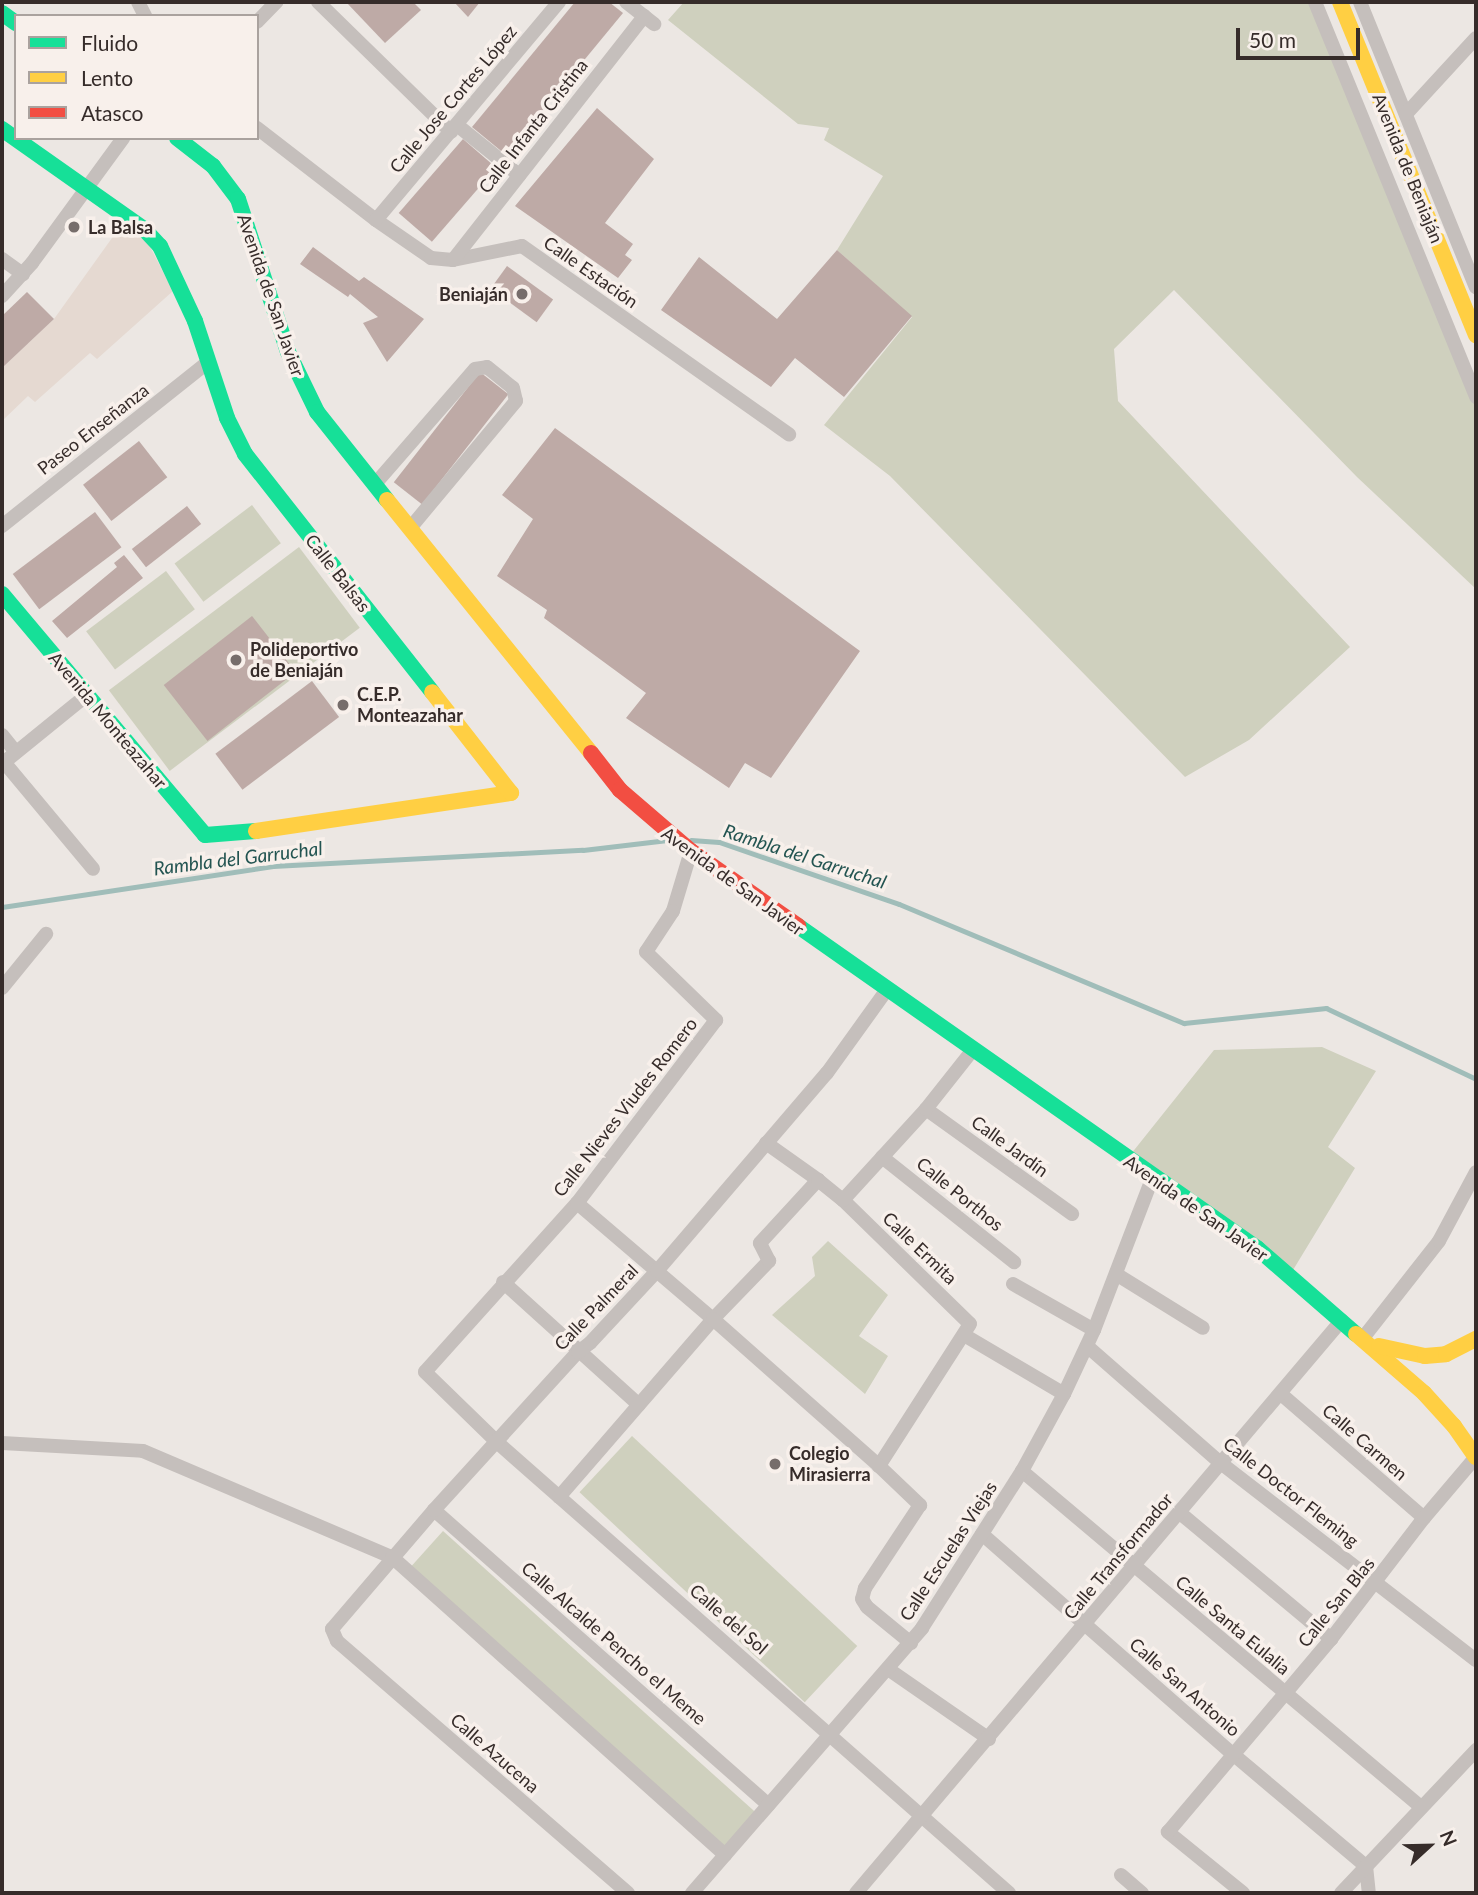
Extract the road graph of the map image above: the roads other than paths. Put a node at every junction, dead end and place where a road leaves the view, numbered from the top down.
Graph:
1 (276, 2) edge
2 (318, 2) edge
3 (559, 2) edge
4 (626, 2) edge
5 (1315, 2) edge
6 (1340, 2) edge
7 (1360, 2) edge
8 (259, 20) edge
9 (1476, 38) edge
10 (1406, 114) junction
11 (454, 129) junction
12 (259, 130) edge
13 (18, 140) edge
14 (122, 140) edge
15 (180, 140) edge
16 (519, 175) junction
17 (87, 189) junction
18 (376, 220) junction
19 (2, 259) edge
20 (453, 260) junction
21 (23, 274) junction
22 (1476, 287) edge
23 (2, 296) edge
24 (1476, 335) edge
25 (208, 362) junction
26 (1476, 397) edge
27 (789, 434) dead end
28 (375, 484) junction
29 (2, 526) edge
30 (410, 528) junction
31 (2, 594) edge
32 (87, 695) junction
33 (2, 735) edge
34 (7, 759) edge
35 (220, 836) joint
36 (691, 851) junction
37 (93, 869) dead end
38 (46, 934) dead end
39 (2, 988) edge
40 (886, 991) junction
41 (972, 1051) junction
42 (926, 1109) junction
43 (766, 1143) junction
44 (882, 1157) junction
45 (1476, 1172) edge
46 (1153, 1176) junction
47 (818, 1180) junction
48 (843, 1200) junction
49 (577, 1203) junction
50 (1072, 1214) dead end
51 (1013, 1262) dead end
52 (657, 1271) junction
53 (1116, 1274) junction
54 (503, 1282) junction
55 (1013, 1284) dead end
56 (713, 1319) junction
57 (1342, 1320) junction
58 (1203, 1328) dead end
59 (967, 1329) junction
60 (1094, 1330) junction
61 (1363, 1338) junction
62 (1476, 1339) edge
63 (1087, 1346) junction
64 (578, 1352) junction
65 (425, 1372) joint
66 (1064, 1394) junction
67 (1280, 1394) junction
68 (639, 1405) junction
69 (2, 1443) edge
70 (498, 1443) junction
71 (1476, 1457) edge
72 (1222, 1464) junction
73 (879, 1466) junction
74 (1022, 1471) junction
75 (559, 1497) junction
76 (434, 1510) junction
77 (1180, 1513) junction
78 (1424, 1518) junction
79 (982, 1534) junction
80 (392, 1557) junction
81 (1135, 1567) junction
82 (1377, 1583) junction
83 (1085, 1625) junction
84 (1331, 1639) junction
85 (337, 1641) joint
86 (911, 1643) junction
87 (1476, 1660) edge
88 (888, 1669) junction
89 (1285, 1694) junction
90 (831, 1734) junction
91 (989, 1739) junction
92 (1476, 1750) edge
93 (1234, 1755) junction
94 (769, 1805) junction
95 (1421, 1807) junction
96 (923, 1816) junction
97 (725, 1855) junction
98 (1366, 1866) junction
99 (1121, 1875) dead end
100 (1004, 1892) edge
101 (628, 1893) edge
102 (692, 1893) edge
103 (856, 1893) edge
104 (1142, 1893) edge
105 (1243, 1893) edge
106 (1341, 1893) edge
107 (1369, 1893) edge

1 - 8 street
2 - 11 street
3 - 11 street, Calle Jose Cortes López
4 - 16 street, Calle Infanta Cristina
5 - 26 street
6 - 24 main road, Avenida de Beniaján
7 - 10 street
9 - 10 street
10 - 22 street
11 - 16 street
11 - 18 street, Calle Jose Cortes López
12 - 18 street, Calle Estación
13 - 17 main road, Calle Balsas
14 - 17 street
15 - 28 main road, Avenida de San Javier
16 - 20 street, Calle Infanta Cristina
17 - 21 street
17 - 25 main road, Calle Balsas
18 - 20 street, Calle Estación
19 - 21 street
20 - 27 street, Calle Estación
21 - 23 street
25 - 29 street, Paseo Enseñanza
25 - 35 main road, Calle Balsas
28 - 30 main road, Avenida de San Javier
28 - 30 street
30 - 36 main road, Avenida de San Javier
31 - 32 main road, Avenida Monteazahar
32 - 34 street
32 - 35 main road, Avenida Monteazahar
33 - 34 street
34 - 37 street
36 - 40 main road, Avenida de San Javier
36 - 49 street, Calle Nieves Viudes Romero
38 - 39 street
40 - 41 main road, Avenida de San Javier
40 - 43 street, Calle Palmeral
41 - 42 street
41 - 46 main road, Avenida de San Javier
42 - 44 street
42 - 50 street, Calle Jardín
43 - 47 street, Calle Ermita
43 - 52 street, Calle Palmeral
44 - 48 street
44 - 51 street, Calle Porthos
45 - 61 street
46 - 53 street, Calle Escuelas Viejas
46 - 57 main road, Avenida de San Javier
47 - 48 street, Calle Ermita
47 - 56 street
48 - 59 street, Calle Ermita
49 - 52 street
49 - 54 street, Calle Nieves Viudes Romero
52 - 56 street
52 - 64 street, Calle Palmeral
53 - 58 street
53 - 60 street, Calle Escuelas Viejas
54 - 64 street
54 - 65 street, Calle Nieves Viudes Romero
55 - 60 street
56 - 68 street
56 - 73 street
57 - 61 main road, Avenida de San Javier
57 - 67 street, Calle Transformador
59 - 66 street, Calle Ermita
59 - 73 street
60 - 63 street, Calle Escuelas Viejas
61 - 62 main road
61 - 71 main road, Avenida de San Javier
63 - 66 street, Calle Escuelas Viejas
63 - 72 street, Calle Doctor Fleming
64 - 68 street
64 - 70 street, Calle Palmeral
65 - 70 street, Calle del Sol
66 - 74 street, Calle Escuelas Viejas
67 - 72 street, Calle Transformador
67 - 78 street, Calle Carmen
68 - 75 street
69 - 80 street
70 - 75 street, Calle del Sol
70 - 76 street, Calle Palmeral
71 - 78 street, Calle San Blas
72 - 77 street, Calle Transformador
72 - 82 street, Calle Doctor Fleming
73 - 86 street
74 - 79 street, Calle Escuelas Viejas
74 - 81 street, Calle Santa Eulalia
75 - 90 street, Calle del Sol
76 - 80 street, Calle Palmeral
76 - 94 street, Calle Alcalde Pencho el Meme
77 - 81 street, Calle Transformador
77 - 84 street
78 - 82 street, Calle San Blas
79 - 83 street, Calle San Antonio
79 - 86 street, Calle Escuelas Viejas
80 - 85 street, Calle Palmeral
80 - 97 street
81 - 83 street, Calle Transformador
81 - 89 street, Calle Santa Eulalia
82 - 84 street, Calle San Blas
82 - 87 street, Calle Doctor Fleming
83 - 91 street, Calle Transformador
83 - 93 street, Calle San Antonio
84 - 89 street, Calle San Blas
85 - 101 street, Calle Azucena
86 - 88 street, Calle Escuelas Viejas
88 - 90 street, Calle Escuelas Viejas
88 - 91 street
89 - 93 street, Calle San Blas
89 - 95 street, Calle Santa Eulalia
90 - 94 street, Calle Escuelas Viejas
90 - 96 street, Calle del Sol
91 - 96 street, Calle Transformador
92 - 95 street
93 - 98 street, Calle San Antonio
93 - 105 street, Calle San Blas
94 - 97 street, Calle Escuelas Viejas
95 - 98 street
96 - 100 street, Calle del Sol
96 - 103 street, Calle Transformador
97 - 102 street, Calle Escuelas Viejas
98 - 106 street
98 - 107 street
99 - 104 street

